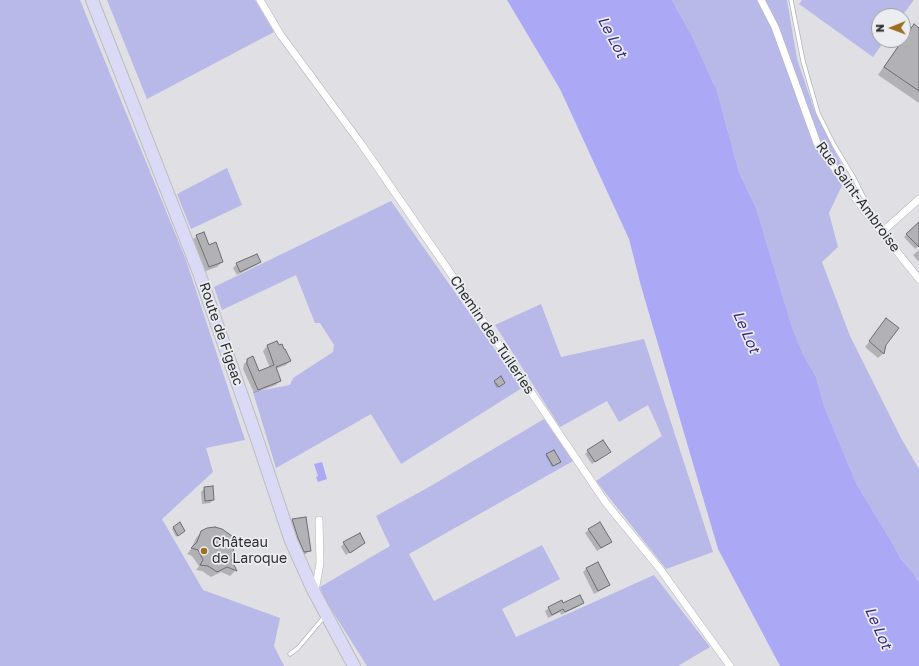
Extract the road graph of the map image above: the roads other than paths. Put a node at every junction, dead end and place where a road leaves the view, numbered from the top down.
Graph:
1 (92, 0) edge
2 (260, 0) edge
3 (761, 0) edge
4 (791, 0) edge
5 (919, 200) edge
6 (866, 212) junction
7 (882, 232) junction
8 (919, 279) edge
9 (318, 520) dead end
10 (313, 590) junction
11 (326, 614) junction
12 (290, 654) dead end
13 (354, 666) edge
14 (730, 666) edge

1 - 10 main road, Route de Figeac
2 - 14 street, Chemin des Tuileries
3 - 6 street, Rue Saint-Ambroise
4 - 6 lane
5 - 7 street
6 - 7 street, Rue Saint-Ambroise
7 - 8 street, Rue Saint-Ambroise
9 - 10 street
10 - 11 main road, Route de Figeac
11 - 12 lane
11 - 13 main road, Route de Figeac

